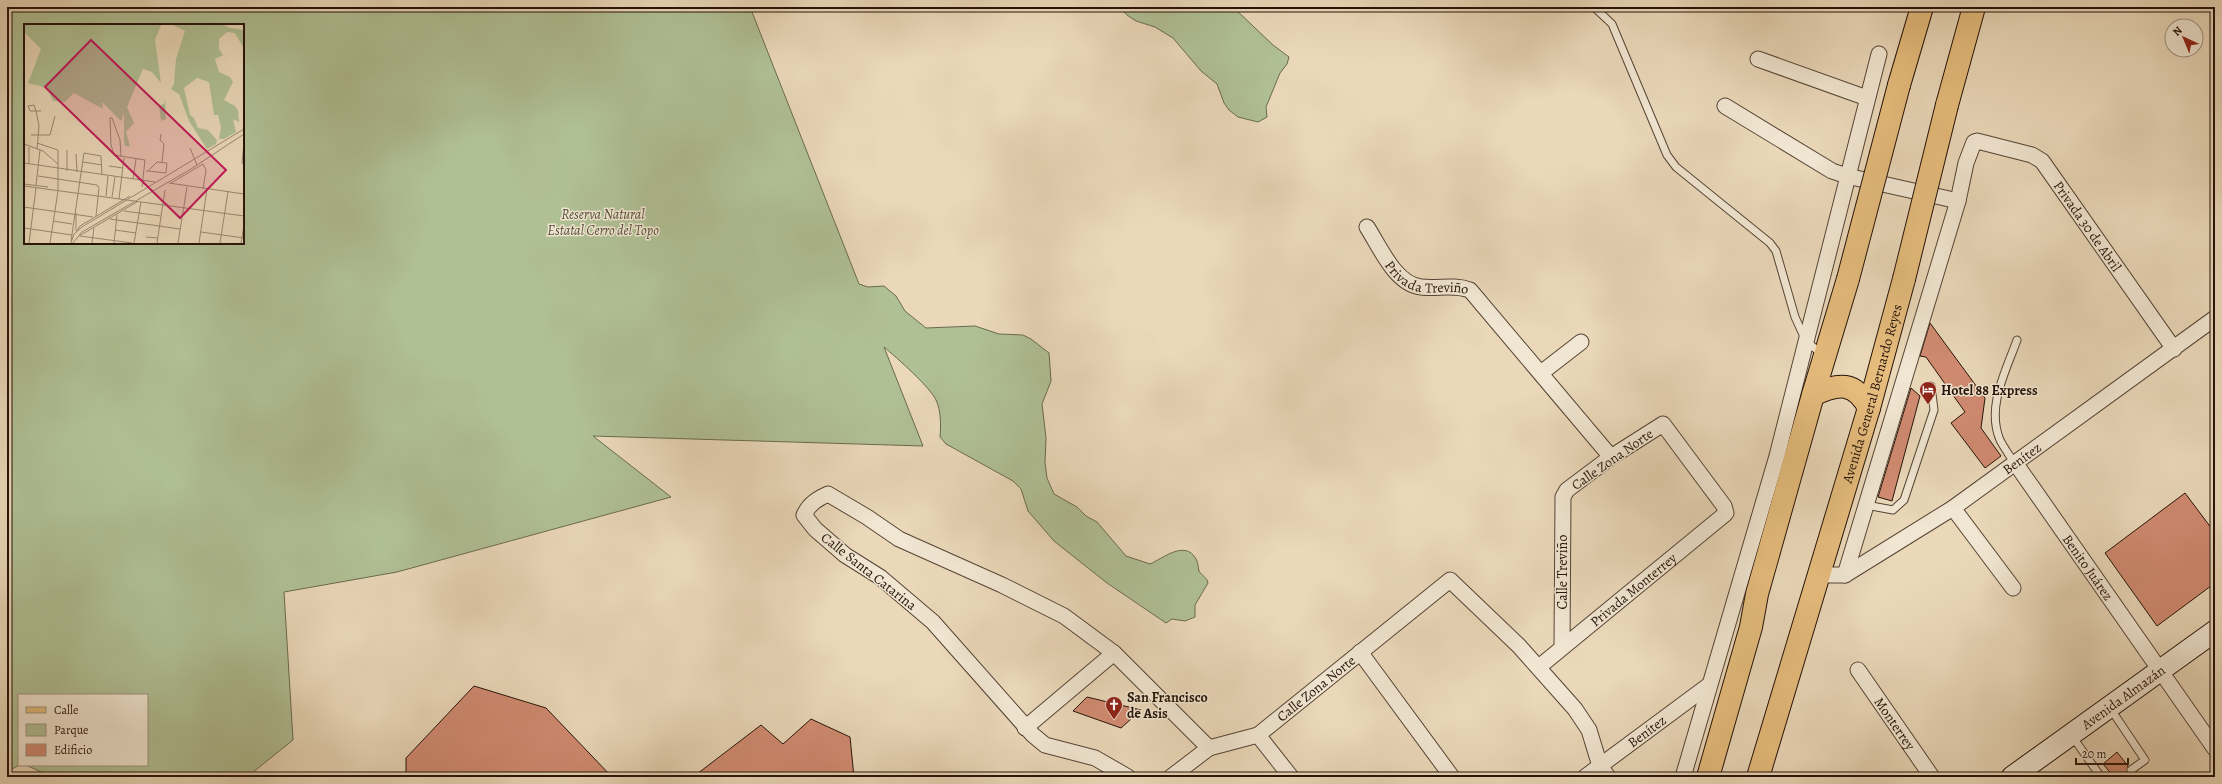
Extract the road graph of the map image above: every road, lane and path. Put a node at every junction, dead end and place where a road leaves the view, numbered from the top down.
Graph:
1 (1594, 7) edge
2 (1922, 7) edge
3 (1974, 7) edge
4 (1879, 54) dead end
5 (1758, 59) dead end
6 (1868, 98) junction
7 (1725, 106) dead end
8 (1847, 176) junction
9 (1958, 201) junction
10 (1367, 228) dead end
11 (2215, 318) edge
12 (2017, 340) dead end
13 (1806, 341) junction
14 (1581, 342) dead end
15 (2174, 349) junction
16 (1824, 357) junction
17 (1541, 373) junction
18 (1931, 386) dead end
19 (1813, 395) junction
20 (1869, 408) junction
21 (1611, 457) junction
22 (1786, 458) junction
23 (2016, 464) junction
24 (1563, 496) joint
25 (1866, 505) junction
26 (1953, 508) junction
27 (1726, 511) joint
28 (1818, 575) junction
29 (1845, 575) junction
30 (2013, 588) dead end
31 (2215, 631) edge
32 (1562, 648) junction
33 (1360, 652) junction
34 (1114, 653) junction
35 (1539, 667) junction
36 (1858, 670) dead end
37 (2159, 671) junction
38 (1709, 685) junction
39 (2110, 707) junction
40 (1025, 728) junction
41 (2071, 734) junction
42 (1258, 735) junction
43 (1209, 748) junction
44 (2215, 749) edge
45 (2131, 770) dead end
46 (1604, 771) edge
47 (1128, 777) edge
48 (1171, 777) edge
49 (1291, 777) edge
50 (1452, 777) edge
51 (1585, 777) edge
52 (1683, 777) edge
53 (1708, 777) edge
54 (1758, 777) edge
55 (1932, 777) edge
56 (2012, 777) edge
57 (2101, 777) edge

1 - 13 lane
2 - 16 main road, bridge
3 - 20 main road, Avenida General Bernardo Reyes, bridge
4 - 6 street
5 - 6 street
6 - 8 street
7 - 8 street
8 - 9 street
8 - 13 street
9 - 15 street, Privada 30 de Abril
9 - 25 street
10 - 17 street, Privada Treviño
11 - 15 street, Benítez
12 - 23 lane
13 - 16 lane
13 - 22 street
14 - 17 street
15 - 23 street, Benítez
16 - 19 main road
17 - 21 street
18 - 25 lane
19 - 20 main road
19 - 22 main road
20 - 28 main road, Avenida General Bernardo Reyes
21 - 24 street, Calle Zona Norte
21 - 27 street, Calle Zona Norte
22 - 38 street
22 - 53 main road
23 - 26 street, Benítez
23 - 37 street, Benito Juárez
24 - 32 street, Calle Treviño
25 - 29 street
26 - 29 street, Benítez
26 - 30 street
27 - 32 street, Privada Monterrey
28 - 29 street
28 - 54 main road, Avenida General Bernardo Reyes
31 - 37 main road, Avenida Almazán
32 - 35 street, Privada Monterrey
33 - 35 street, Calle Zona Norte
33 - 42 street, Calle Zona Norte
33 - 50 street
34 - 40 street
34 - 40 street, Calle Santa Catarina
34 - 43 street
35 - 46 street
36 - 55 street, Monterrey
37 - 39 main road, Avenida Almazán
37 - 44 street, Benito Juárez
38 - 46 street, Benítez
38 - 52 street
39 - 41 main road, Avenida Almazán
39 - 45 lane
40 - 47 street, Calle Santa Catarina
41 - 56 main road, Avenida Almazán
41 - 57 lane
42 - 43 street, Calle Zona Norte
42 - 49 street
43 - 48 street, Calle Zona Norte
46 - 51 street, Benítez

